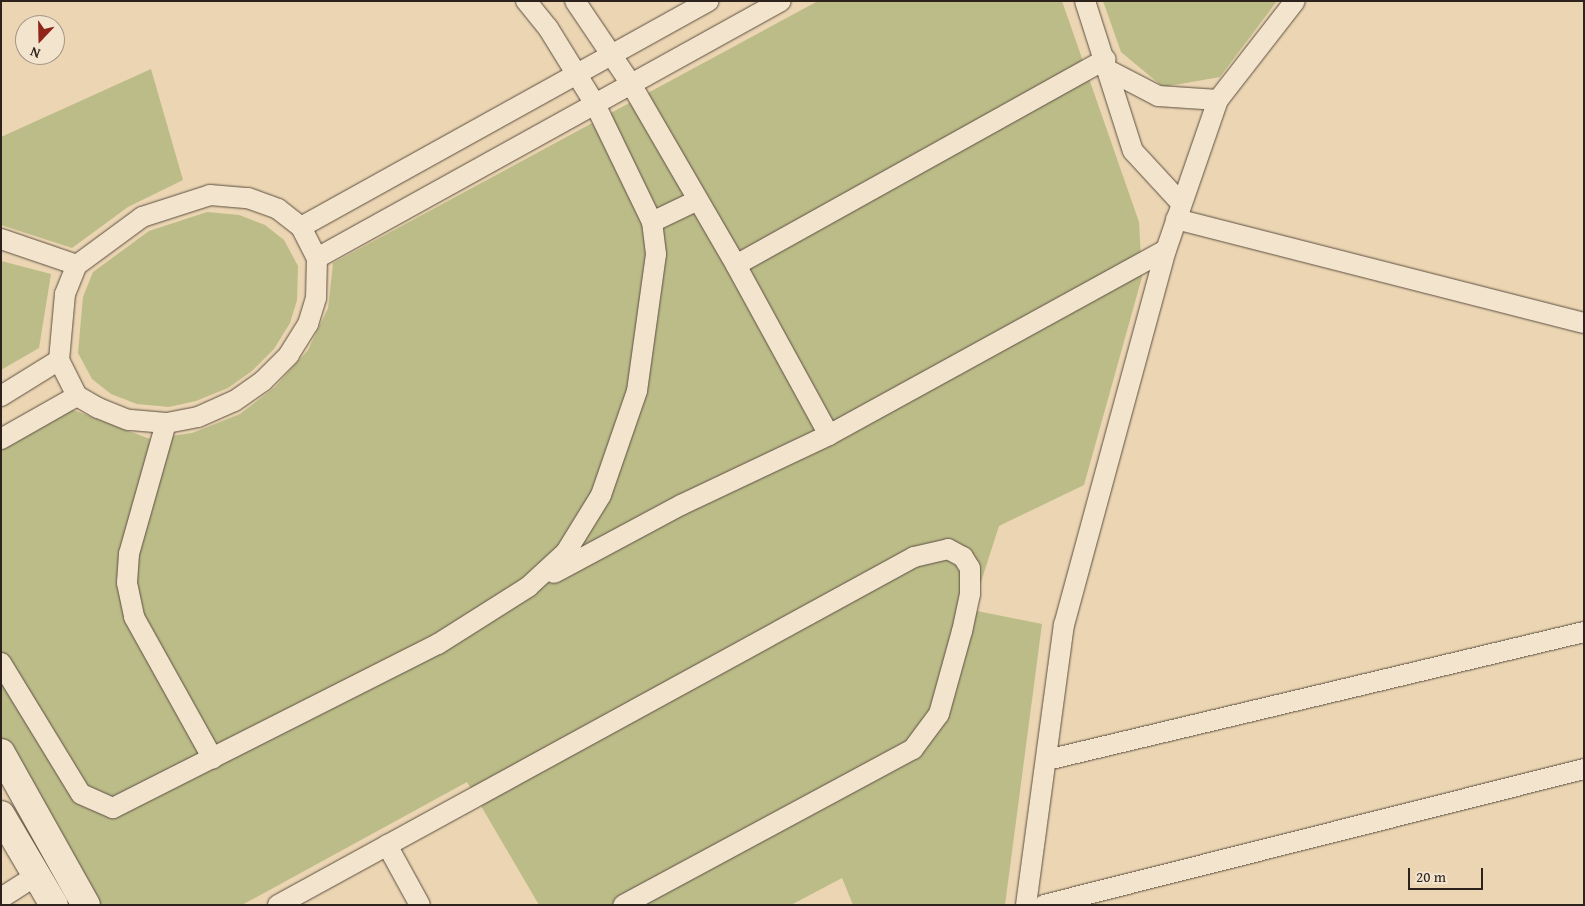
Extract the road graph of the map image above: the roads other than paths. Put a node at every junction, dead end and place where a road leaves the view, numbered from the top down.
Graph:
1 (526, 1) edge
2 (575, 1) edge
3 (709, 1) edge
4 (781, 1) edge
5 (1085, 1) edge
6 (1296, 1) edge
7 (609, 56) junction
8 (1108, 65) junction
9 (579, 74) junction
10 (631, 84) junction
11 (1218, 100) junction
12 (595, 104) junction
13 (698, 200) junction
14 (1178, 211) junction
15 (652, 222) junction
16 (301, 227) junction
17 (1, 239) edge
18 (1166, 250) junction
19 (317, 258) junction
20 (77, 265) junction
21 (736, 265) junction
22 (1581, 318) edge
23 (59, 360) junction
24 (1, 396) edge
25 (77, 396) junction
26 (166, 423) junction
27 (829, 435) junction
28 (1, 439) edge
29 (528, 587) junction
30 (1584, 632) edge
31 (1, 663) edge
32 (1, 752) edge
33 (213, 759) junction
34 (1047, 760) junction
35 (1584, 769) edge
36 (1, 815) edge
37 (387, 845) junction
38 (38, 875) junction
39 (1, 898) edge
40 (54, 905) edge
41 (86, 905) edge
42 (278, 905) edge
43 (420, 905) edge
44 (623, 905) edge
45 (1026, 905) edge
46 (1044, 905) edge

1 - 9 street
2 - 7 street
3 - 7 street
4 - 10 street
5 - 8 street
6 - 11 street
7 - 9 street
7 - 10 street
8 - 11 street
8 - 14 street
8 - 21 street
9 - 12 street
9 - 16 street
10 - 12 street
10 - 13 street
11 - 14 street
12 - 15 street
12 - 19 street
13 - 15 street
13 - 21 street
14 - 18 street
14 - 22 street
15 - 29 street
16 - 19 street
16 - 20 street
17 - 20 street
18 - 27 street
18 - 34 street
19 - 26 street
20 - 23 street
21 - 27 street
23 - 24 street
23 - 25 street
25 - 26 street
25 - 28 street
26 - 33 street
27 - 29 street
29 - 33 street
30 - 34 street
31 - 33 street
32 - 41 main road
34 - 45 street
35 - 46 street
36 - 38 main road
37 - 42 street
37 - 43 street
37 - 44 street
38 - 39 street
38 - 40 main road

